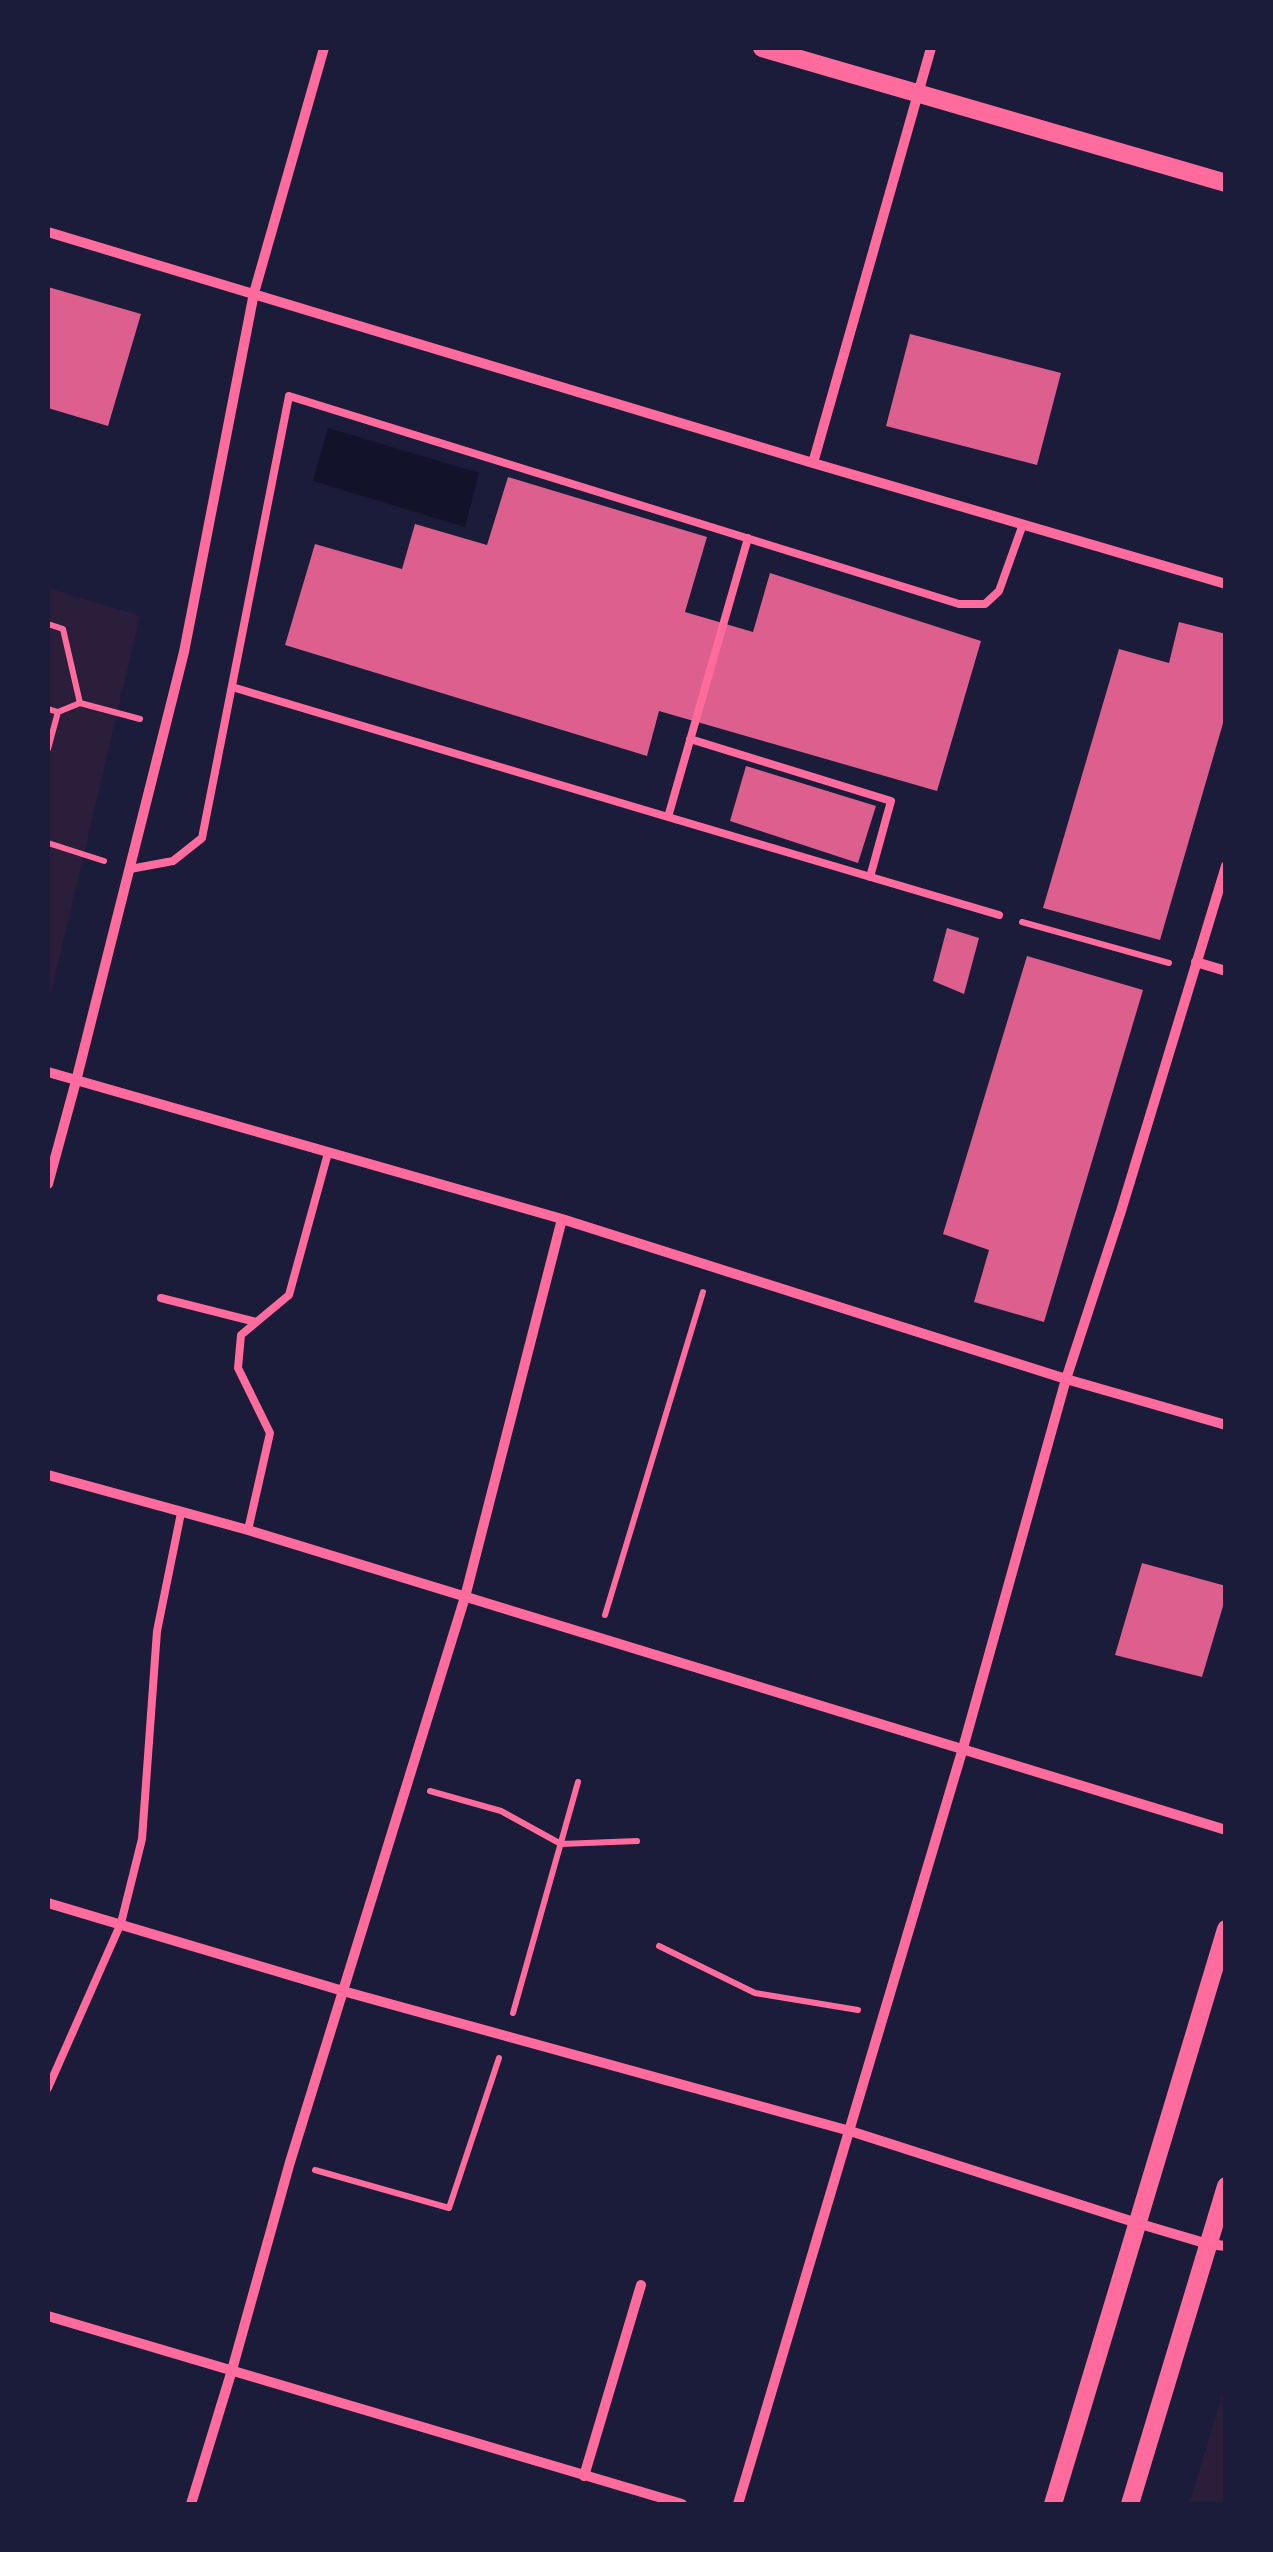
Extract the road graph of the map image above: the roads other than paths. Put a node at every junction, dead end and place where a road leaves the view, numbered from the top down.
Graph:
1 (324, 48) edge
2 (762, 48) edge
3 (931, 48) edge
4 (918, 94) junction
5 (1226, 184) edge
6 (48, 232) edge
7 (254, 293) junction
8 (813, 463) junction
9 (1023, 524) junction
10 (748, 538) junction
11 (1226, 584) edge
12 (232, 687) junction
13 (690, 739) junction
14 (668, 817) junction
15 (1226, 866) edge
16 (130, 869) junction
17 (870, 876) junction
18 (999, 916) road end
19 (1195, 966) junction
20 (1226, 971) edge
21 (48, 1072) edge
22 (76, 1081) junction
23 (328, 1153) junction
24 (48, 1184) edge
25 (562, 1219) junction
26 (162, 1298) dead end
27 (256, 1322) junction
28 (1066, 1379) junction
29 (1226, 1425) edge
30 (48, 1475) edge
31 (181, 1513) junction
32 (248, 1530) junction
33 (465, 1596) junction
34 (963, 1748) junction
35 (1226, 1830) edge
36 (48, 1903) edge
37 (120, 1924) junction
38 (1226, 1929) edge
39 (344, 1991) junction
40 (48, 2088) edge
41 (850, 2131) junction
42 (1226, 2186) edge
43 (1137, 2223) junction
44 (1217, 2245) edge
45 (641, 2285) dead end
46 (48, 2316) edge
47 (232, 2370) junction
48 (584, 2476) junction
49 (191, 2504) edge
50 (682, 2504) edge
51 (738, 2504) edge
52 (1053, 2504) edge
53 (1130, 2504) edge

1 - 7 street
2 - 4 street
3 - 4 street
4 - 5 street
4 - 8 street
6 - 7 street
7 - 8 street
7 - 16 street
8 - 9 street
9 - 10 lane
9 - 11 street
10 - 12 lane
10 - 13 lane
12 - 14 lane
12 - 16 lane
13 - 14 lane
13 - 17 lane
14 - 17 lane
15 - 19 street
16 - 22 street
17 - 18 lane
19 - 20 street
19 - 28 street
21 - 22 street
22 - 23 street
22 - 24 street
23 - 25 street
23 - 27 lane
25 - 28 street
25 - 33 street
26 - 27 lane
27 - 32 lane
28 - 29 street
28 - 34 street
30 - 31 street
31 - 32 street
31 - 37 lane
32 - 33 street
33 - 34 street
33 - 39 street
34 - 35 street
34 - 41 street
36 - 37 street
37 - 39 street
37 - 40 lane
38 - 43 street
39 - 41 street
39 - 47 street
41 - 43 street
41 - 51 street
42 - 44 street
43 - 44 street
43 - 52 street
44 - 53 street
45 - 48 street
46 - 47 street
47 - 48 street
47 - 49 street
48 - 50 street

